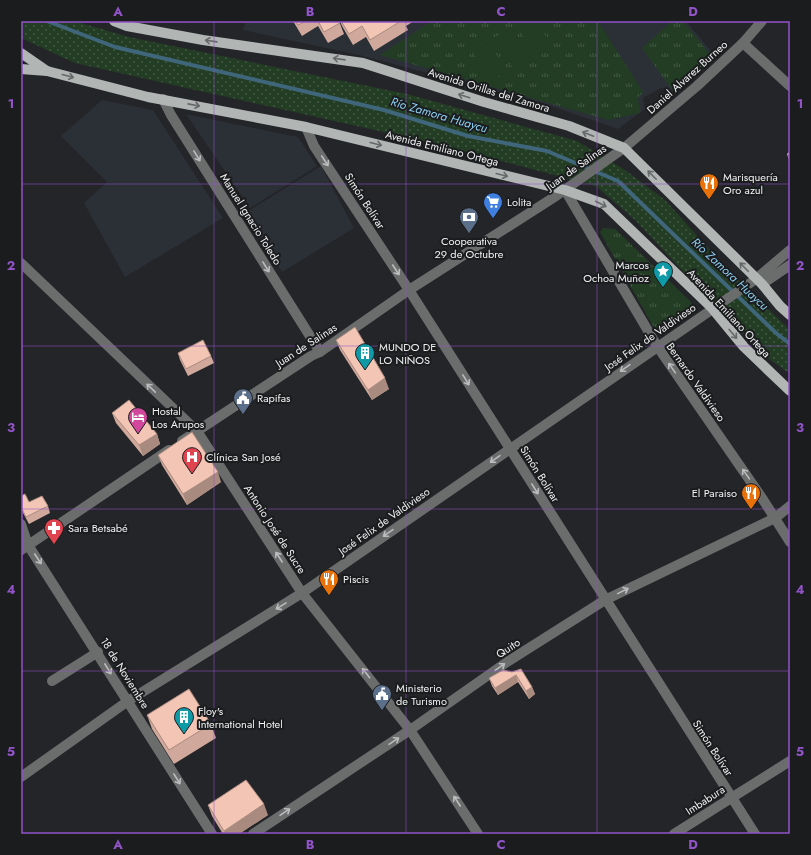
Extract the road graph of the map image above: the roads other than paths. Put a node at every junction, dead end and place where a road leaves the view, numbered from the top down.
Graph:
1 (114, 21) edge
2 (762, 21) edge
3 (743, 43) junction
4 (21, 52) edge
5 (21, 69) edge
6 (47, 71) junction
7 (790, 86) edge
8 (163, 99) junction
9 (306, 127) junction
10 (624, 148) junction
11 (565, 190) junction
12 (790, 250) edge
13 (21, 264) edge
14 (790, 265) edge
15 (759, 282) junction
16 (409, 290) junction
17 (712, 308) junction
18 (790, 316) edge
19 (657, 346) junction
20 (320, 352) junction
21 (790, 391) edge
22 (197, 431) junction
23 (510, 449) junction
24 (790, 506) edge
25 (775, 518) junction
26 (21, 524) edge
27 (790, 542) edge
28 (25, 547) edge
29 (302, 593) junction
30 (605, 600) junction
31 (98, 652) junction
32 (52, 681) dead end
33 (128, 701) junction
34 (410, 730) junction
35 (790, 761) edge
36 (21, 777) edge
37 (731, 797) junction
38 (212, 834) edge
39 (253, 834) edge
40 (478, 834) edge
41 (674, 834) edge
42 (755, 834) edge

10 -> 1 main road, Avenida Orillas del Zamora
2 - 3 street, Daniel Alvarez Burneo
3 - 7 street
3 - 10 street, Daniel Alvarez Burneo
4 - 6 main road, Avenida Emiliano Ortega
5 - 6 main road
6 -> 8 main road, Avenida Emiliano Ortega
8 -> 9 main road, Avenida Emiliano Ortega
8 -> 20 street, Manuel Ignacio Toledo
9 -> 11 main road, Avenida Emiliano Ortega
9 -> 16 street, Simón Bolívar
10 - 11 street, Juan de Salinas
15 -> 10 main road, Avenida Orillas del Zamora
11 - 16 street, Juan de Salinas
11 -> 17 main road, Avenida Emiliano Ortega
11 - 19 street, Bernardo Valdivieso
12 - 15 street
22 -> 13 street, Antonio José de Sucre
14 - 15 street
15 - 17 street, José Felix de Valdivieso
15 - 18 main road, Avenida Orillas del Zamora
16 - 20 street, Juan de Salinas
16 -> 23 street, Simón Bolívar
17 - 19 street, José Felix de Valdivieso
17 -> 21 main road, Avenida Emiliano Ortega
19 -> 23 street, José Felix de Valdivieso
25 -> 19 street, Bernardo Valdivieso
20 - 22 street, Juan de Salinas
22 - 28 street, Juan de Salinas
29 -> 22 street, Antonio José de Sucre
23 -> 29 street, José Felix de Valdivieso
23 -> 30 street, Simón Bolívar
24 - 25 street, Quito
25 - 27 street, Bernardo Valdivieso
30 -> 25 street, Quito
26 - 28 street, 18 de Noviembre
28 -> 31 street, 18 de Noviembre
29 -> 33 street, José Felix de Valdivieso
34 -> 29 street, Antonio José de Sucre
34 -> 30 street, Quito
30 - 37 street, Simón Bolívar
31 - 32 street
31 -> 33 street, 18 de Noviembre
33 - 36 street, José Felix de Valdivieso
33 -> 38 street, 18 de Noviembre
39 -> 34 street, Quito
40 -> 34 street, Antonio José de Sucre
35 - 37 street, Imbabura
37 - 41 street, Imbabura
37 - 42 street, Simón Bolívar

